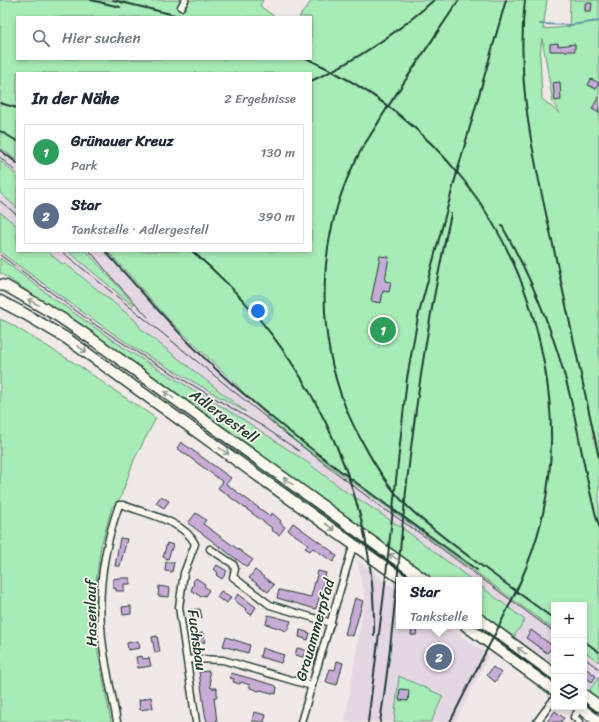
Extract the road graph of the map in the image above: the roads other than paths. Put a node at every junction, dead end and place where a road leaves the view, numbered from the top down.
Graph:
1 (185, 0) edge
2 (181, 7) dead end
3 (0, 285) edge
4 (0, 301) edge
5 (201, 418) junction
6 (193, 428) junction
7 (119, 505) joint
8 (355, 546) junction
9 (210, 549) dead end
10 (399, 577) edge
11 (421, 577) edge
12 (482, 621) edge
13 (331, 623) junction
14 (470, 629) edge
15 (187, 660) junction
16 (551, 672) edge
17 (312, 686) junction
18 (551, 688) edge
19 (551, 703) edge
20 (587, 704) edge
21 (599, 706) edge
22 (587, 708) edge
23 (578, 710) edge
24 (117, 722) edge
25 (196, 722) edge
26 (301, 722) edge
27 (537, 722) edge
28 (580, 722) edge
29 (599, 722) edge

1 - 2 street
5 -> 3 main road, Adlergestell
4 -> 6 main road, Adlergestell
5 - 6 main road
11 -> 5 main road, Adlergestell
6 -> 8 main road, Adlergestell
7 - 15 street, Fuchsbau
7 - 24 street, Hasenlauf
8 - 10 main road, Adlergestell
8 - 13 street, Grauammerpfad
9 - 13 street
16 -> 12 main road
13 - 17 street, Grauammerpfad
14 - 18 main road
15 - 17 street
15 - 25 street, Fuchsbau
17 - 26 street, Grauammerpfad
19 - 27 street
20 - 21 main road
22 - 29 main road
23 - 28 street

